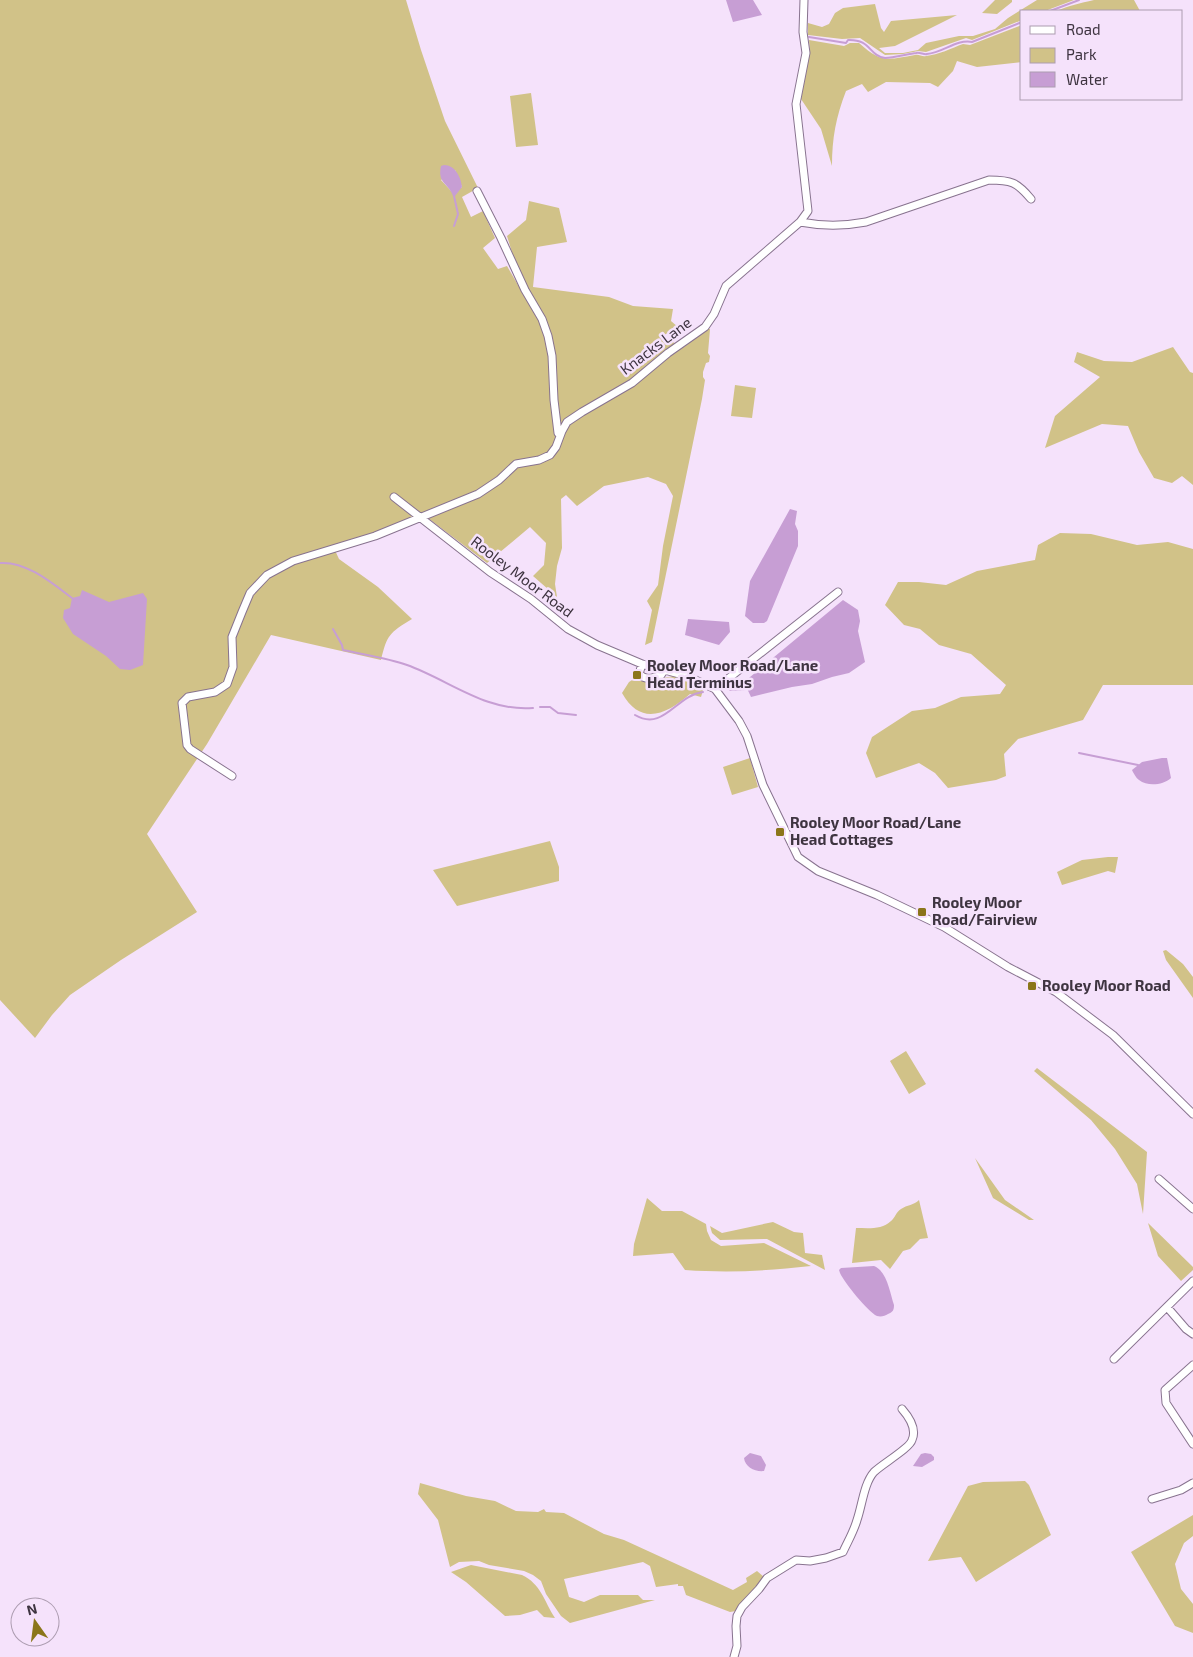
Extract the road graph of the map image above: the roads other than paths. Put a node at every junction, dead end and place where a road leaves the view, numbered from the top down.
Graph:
1 (804, 0) edge
2 (477, 191) dead end
3 (1031, 200) dead end
4 (800, 222) junction
5 (560, 435) junction
6 (394, 497) dead end
7 (420, 516) junction
8 (838, 592) dead end
9 (642, 664) junction
10 (665, 669) junction
11 (715, 689) junction
12 (232, 776) dead end
13 (1193, 1114) edge
14 (1159, 1179) dead end
15 (1193, 1209) edge
16 (1193, 1281) edge
17 (1167, 1307) junction
18 (1193, 1334) edge
19 (1114, 1358) dead end
20 (1193, 1365) edge
21 (902, 1409) dead end
22 (1193, 1444) edge
23 (1193, 1483) edge
24 (1152, 1499) dead end
25 (734, 1657) edge

1 - 4 street
2 - 5 street
3 - 4 street
4 - 5 street, Knacks Lane
5 - 7 street, Knacks Lane
6 - 7 street, Rooley Moor Road
7 - 9 street, Rooley Moor Road
7 - 12 street, Knacks Lane
8 - 11 street
9 - 10 street, Rooley Moor Road
9 - 10 street, Rooley Moor Road
10 - 11 street, Rooley Moor Road
11 - 13 street, Rooley Moor Road
14 - 15 street
16 - 17 street
17 - 18 street
17 - 19 street
20 - 22 street
21 - 25 street
23 - 24 street

